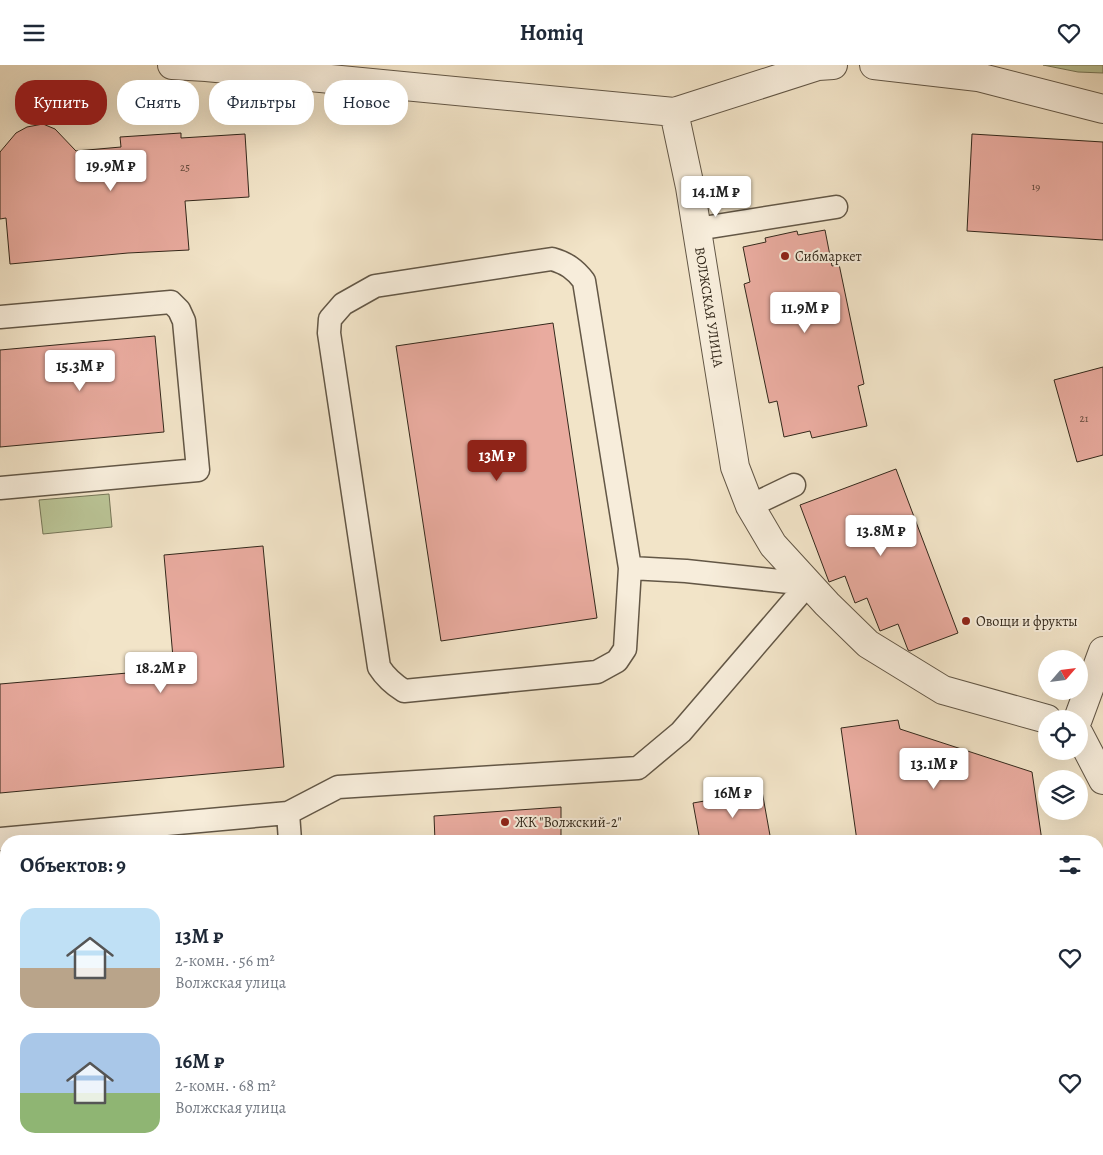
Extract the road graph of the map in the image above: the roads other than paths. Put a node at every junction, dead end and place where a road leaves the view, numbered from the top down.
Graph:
1 (172, 65) edge
2 (833, 65) edge
3 (874, 65) edge
4 (1103, 109) edge
5 (674, 112) junction
6 (836, 207) dead end
7 (697, 229) junction
8 (0, 317) edge
9 (794, 485) dead end
10 (0, 488) edge
11 (750, 506) junction
12 (630, 568) junction
13 (808, 584) junction
14 (1103, 651) edge
15 (1081, 710) edge
16 (1038, 716) edge
17 (1088, 751) edge
18 (1103, 780) edge
19 (288, 813) junction
20 (44, 835) edge
21 (290, 835) edge

1 - 5 street
2 - 5 street
3 - 4 street
5 - 7 street, ВОЛЖСКАЯ УЛИЦА
6 - 7 lane
7 - 11 street, ВОЛЖСКАЯ УЛИЦА
8 - 10 lane
9 - 11 lane
11 - 13 street, ВОЛЖСКАЯ УЛИЦА
12 - 12 lane
12 - 13 lane
13 - 16 street, ВОЛЖСКАЯ УЛИЦА
13 - 19 lane
14 - 15 street
17 - 18 street
19 - 20 lane
19 - 21 lane

